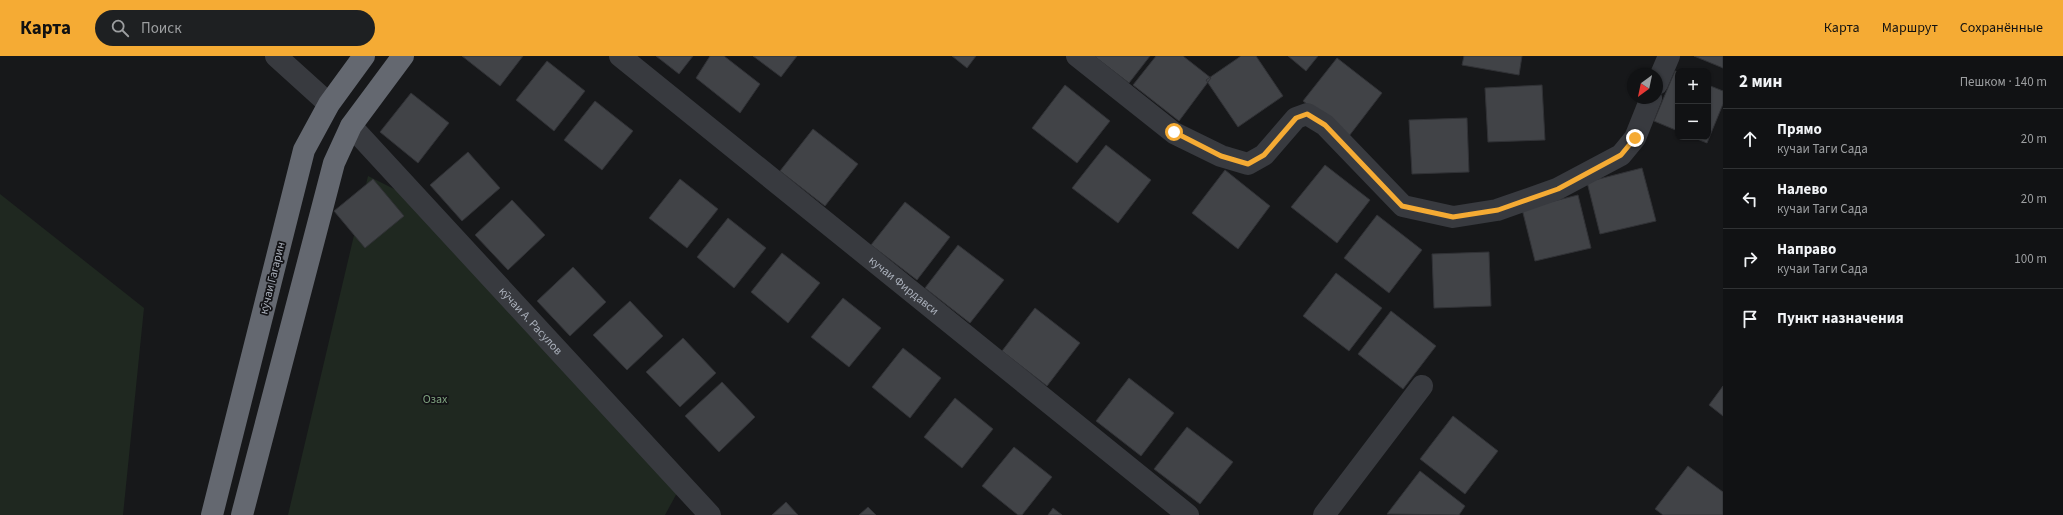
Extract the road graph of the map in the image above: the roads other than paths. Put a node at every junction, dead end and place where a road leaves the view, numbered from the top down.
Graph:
1 (276, 56) edge
2 (364, 56) edge
3 (403, 56) edge
4 (620, 56) edge
5 (1077, 56) edge
6 (1669, 56) edge
7 (1663, 70) edge
8 (329, 104) junction
9 (1649, 104) edge
10 (351, 126) junction
11 (1422, 386) dead end
12 (212, 515) edge
13 (242, 515) edge
14 (710, 515) edge
15 (1188, 515) edge
16 (1324, 515) edge

1 - 8 street
2 - 8 highway, кӯчаи Гагарин
3 - 10 highway
4 - 15 street, кучаи Фирдавси
5 - 9 street
6 - 7 street
8 - 12 highway, кӯчаи Гагарин
10 - 13 highway
10 - 14 street, кӯчаи А. Расулов
11 - 16 street

